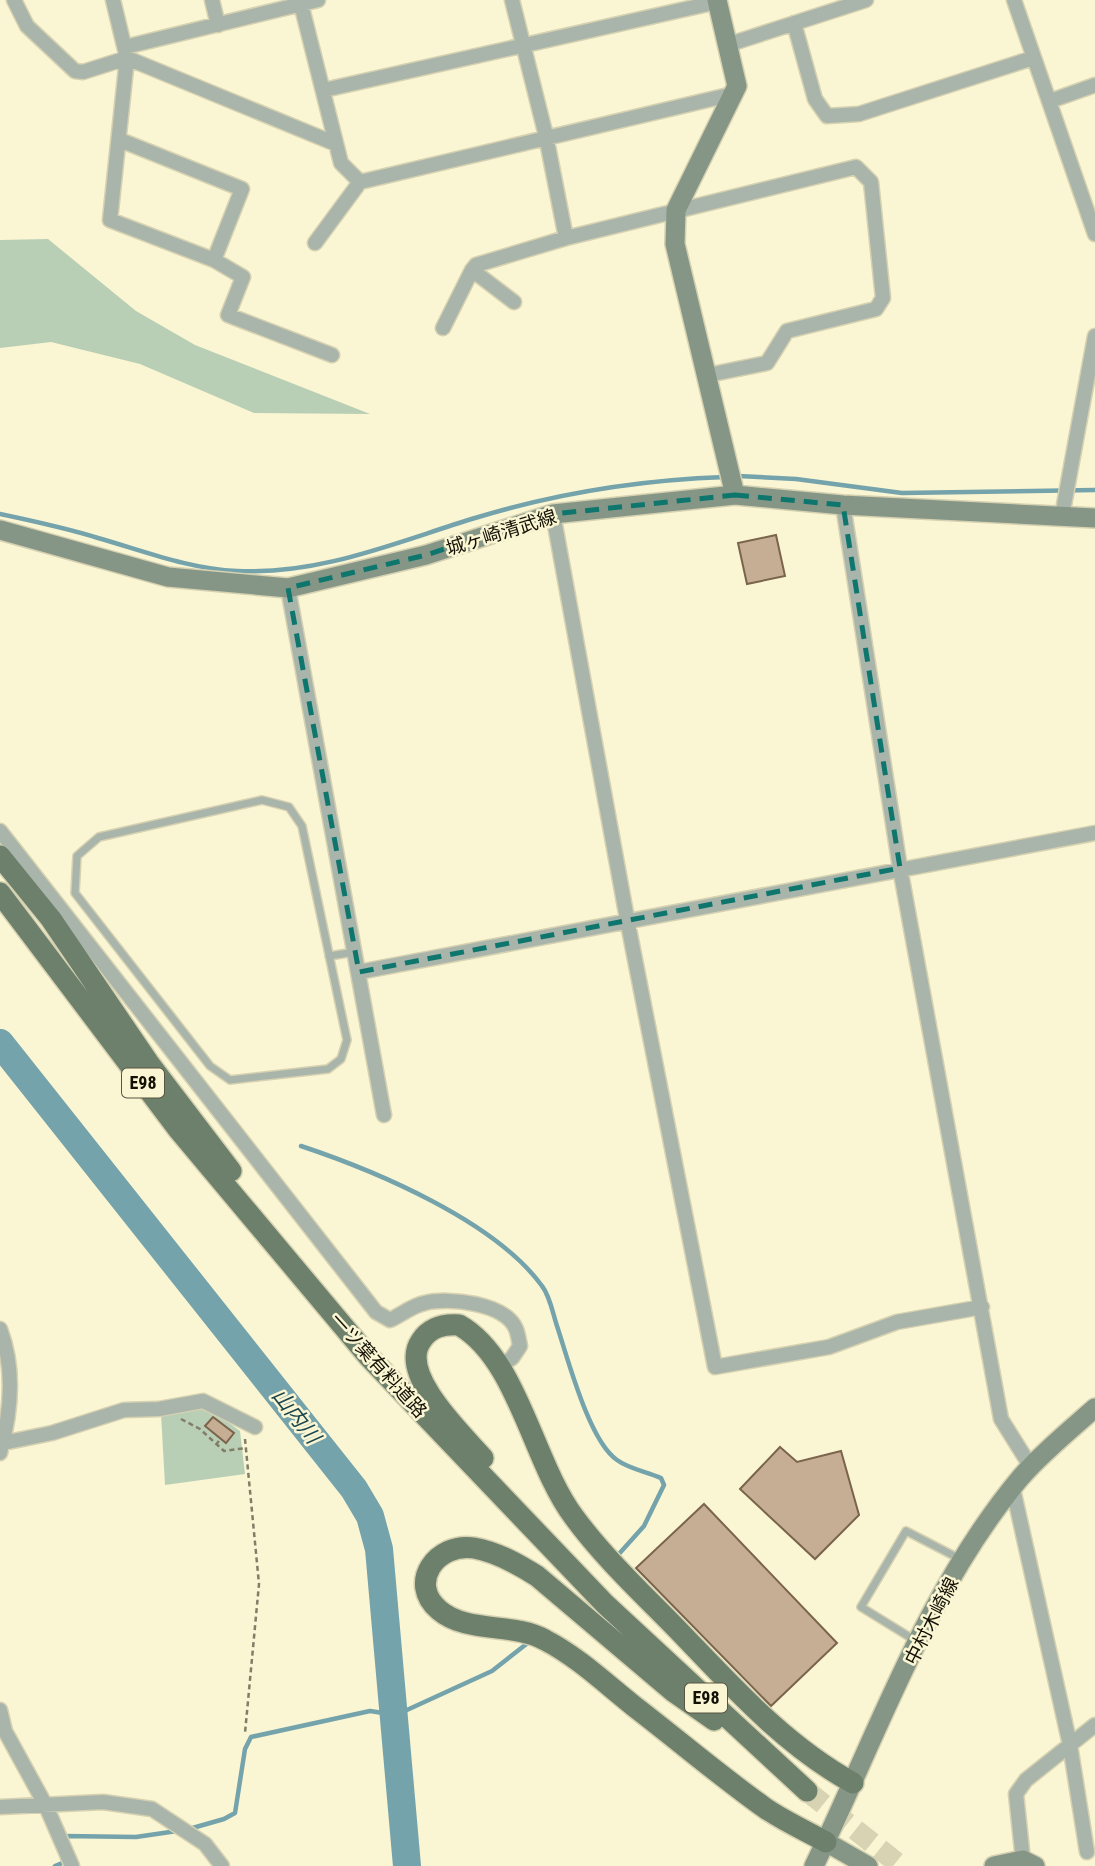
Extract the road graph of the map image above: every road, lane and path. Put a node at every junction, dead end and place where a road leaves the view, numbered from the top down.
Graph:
1 (14, 0) edge
2 (113, 0) edge
3 (212, 0) edge
4 (318, 0) edge
5 (512, 0) edge
6 (866, 0) edge
7 (1014, 0) edge
8 (717, 1) edge
9 (301, 2) edge
10 (794, 23) junction
11 (218, 24) junction
12 (727, 45) junction
13 (523, 47) junction
14 (126, 53) junction
15 (1033, 58) junction
16 (1095, 85) edge
17 (324, 90) junction
18 (733, 94) junction
19 (1050, 101) junction
20 (546, 136) junction
21 (120, 140) junction
22 (335, 144) junction
23 (360, 182) junction
24 (676, 210) junction
25 (1095, 234) edge
26 (566, 238) junction
27 (315, 243) dead end
28 (214, 260) junction
29 (472, 270) junction
30 (514, 302) dead end
31 (443, 328) dead end
32 (1095, 336) edge
33 (332, 355) dead end
34 (708, 376) junction
35 (734, 491) junction
36 (843, 505) junction
37 (1064, 509) junction
38 (553, 514) junction
39 (1095, 518) edge
40 (0, 530) edge
41 (288, 588) junction
42 (0, 831) edge
43 (1095, 833) edge
44 (0, 856) edge
45 (900, 868) junction
46 (0, 893) edge
47 (628, 924) junction
48 (355, 952) junction
49 (329, 956) junction
50 (359, 972) junction
51 (384, 1115) dead end
52 (293, 1267) junction
53 (982, 1307) junction
54 (0, 1329) edge
55 (500, 1366) junction
56 (179, 1405) junction
57 (1095, 1408) edge
58 (249, 1424) joint
59 (210, 1431) dead end
60 (206, 1436) junction
61 (220, 1439) dead end
62 (216, 1445) junction
63 (1, 1448) edge
64 (246, 1448) junction
65 (1031, 1467) junction
66 (1013, 1489) junction
67 (963, 1560) junction
68 (605, 1604) junction
69 (919, 1643) junction
70 (0, 1710) edge
71 (1095, 1725) edge
72 (245, 1732) dead end
73 (1070, 1745) junction
74 (853, 1783) junction
75 (46, 1806) junction
76 (0, 1807) edge
77 (826, 1842) junction
78 (1087, 1852) dead end
79 (1029, 1863) edge
80 (72, 1866) edge
81 (222, 1866) edge
82 (814, 1866) edge
83 (867, 1866) edge
84 (994, 1866) edge

1 - 14 street
2 - 14 street
3 - 11 street
4 - 9 street
5 - 13 street
6 - 10 street
7 - 15 street
8 - 12 main road
8 - 13 street
9 - 11 street
9 - 17 street
10 - 12 street
10 - 15 street
11 - 14 street
12 - 18 main road
13 - 17 street
13 - 20 street
14 - 21 street
14 - 22 street
15 - 19 street
16 - 19 street
17 - 22 street
18 - 20 street
18 - 24 main road
19 - 25 street
20 - 23 street
20 - 26 street
21 - 28 street
21 - 28 street
22 - 23 street
23 - 27 street
24 - 26 street
24 - 34 main road
24 - 34 street
26 - 29 street
28 - 33 street
29 - 30 street
29 - 31 street
32 - 37 street
34 - 35 main road
35 - 36 main road, 城ヶ崎清武線
35 - 38 main road, 城ヶ崎清武線
36 - 37 main road, 城ヶ崎清武線
36 - 45 street
37 - 39 main road, 城ヶ崎清武線
38 - 41 main road, 城ヶ崎清武線
38 - 47 street
40 - 41 main road, 城ヶ崎清武線
41 - 48 street
42 - 55 street
43 - 45 street
44 - 52 main road
45 - 47 street
45 - 53 street
46 - 52 main road, 一ツ葉有料道路 / E98
47 - 50 street
47 - 53 street
48 - 49 lane
48 - 50 street
49 - 49 lane
50 - 51 street
52 - 68 main road, 一ツ葉有料道路 / E98
53 - 65 street
54 - 63 street
55 - 68 main road
55 - 74 main road
56 - 58 street
56 - 60 path
56 - 63 street
57 - 65 main road, 中村木崎線
58 - 64 path
59 - 60 path
60 - 62 path
61 - 62 path
62 - 64 path
64 - 72 path
65 - 66 main road, 中村木崎線
66 - 67 main road, 中村木崎線
66 - 73 street
67 - 69 main road, 中村木崎線
67 - 69 lane
68 - 77 main road, 一ツ葉有料道路 / E98
69 - 74 main road, 中村木崎線
70 - 75 street
71 - 73 street
73 - 78 street
73 - 79 street
74 - 77 main road, 中村木崎線
75 - 76 street
75 - 80 street
75 - 81 street
77 - 82 main road, 中村木崎線
77 - 83 main road
79 - 84 main road

